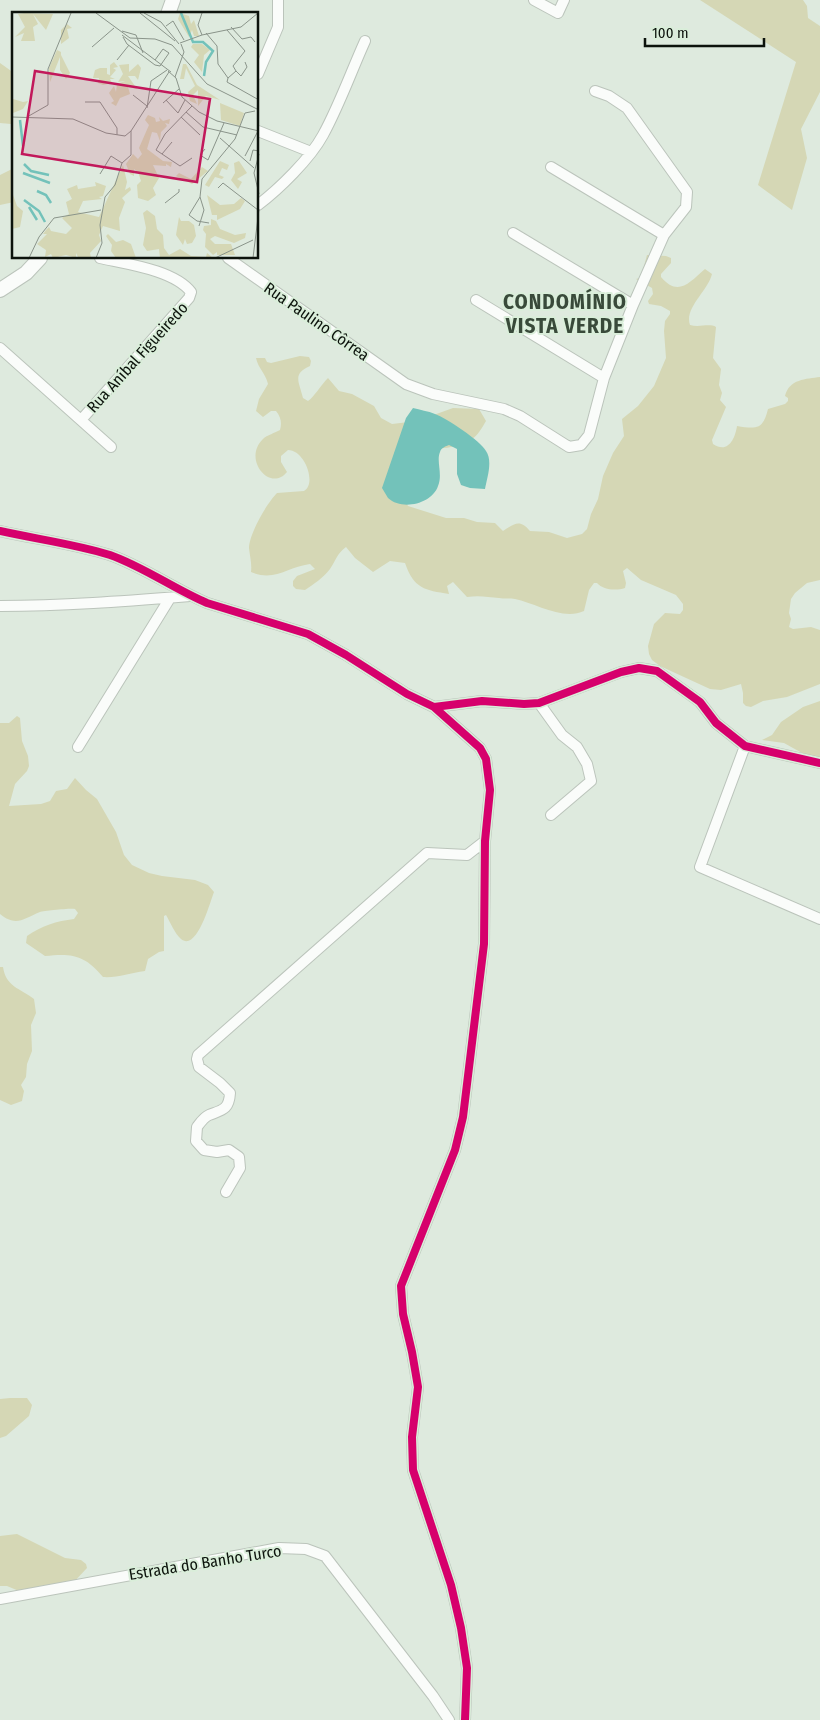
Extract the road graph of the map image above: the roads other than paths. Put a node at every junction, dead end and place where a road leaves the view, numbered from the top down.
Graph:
1 (173, 0) edge
2 (278, 0) edge
3 (534, 0) edge
4 (564, 0) edge
5 (169, 12) edge
6 (366, 41) dead end
7 (259, 72) edge
8 (595, 91) dead end
9 (259, 132) edge
10 (311, 152) junction
11 (551, 167) dead end
12 (259, 204) edge
13 (514, 233) dead end
14 (664, 235) junction
15 (39, 259) edge
16 (105, 259) edge
17 (229, 259) edge
18 (0, 290) edge
19 (476, 300) dead end
20 (633, 305) junction
21 (0, 348) edge
22 (604, 378) junction
23 (81, 420) junction
24 (111, 447) dead end
25 (0, 531) edge
26 (190, 596) junction
27 (170, 598) junction
28 (0, 606) edge
29 (539, 702) junction
30 (434, 707) junction
31 (745, 746) junction
32 (78, 747) dead end
33 (820, 763) edge
34 (551, 815) dead end
35 (486, 841) junction
36 (820, 919) edge
37 (226, 1192) dead end
38 (0, 1598) edge
39 (449, 1720) edge
40 (464, 1720) edge

1 - 5 main road
2 - 7 street
3 - 4 street
6 - 10 street
8 - 14 street
9 - 10 street
10 - 12 street
11 - 14 street
13 - 20 street
14 - 20 street
15 - 18 main road
16 - 23 street, Rua Aníbal Figueiredo
17 - 22 street, Rua Paulino Côrrea
19 - 22 street
20 - 22 street
21 - 23 street
23 - 24 street
25 - 26 street
26 - 27 street
26 - 30 street
27 - 28 street
27 - 32 street
29 - 30 street
29 - 31 street
29 - 34 street
30 - 35 street
31 - 33 street
31 - 36 street
35 - 37 street
35 - 40 street
38 - 39 street, Estrada do Banho Turco

